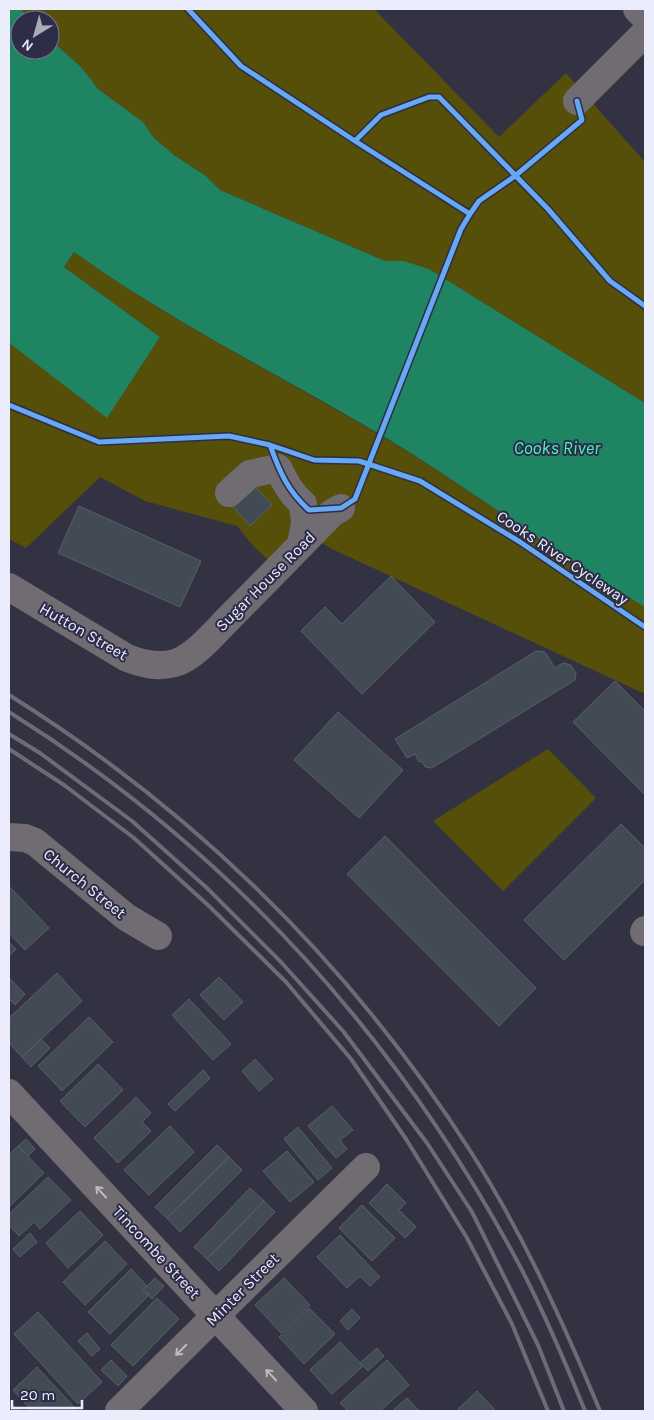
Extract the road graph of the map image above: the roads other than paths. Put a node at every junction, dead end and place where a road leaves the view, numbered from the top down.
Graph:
1 (637, 9) edge
2 (645, 17) edge
3 (645, 34) edge
4 (577, 101) dead end
5 (229, 493) dead end
6 (341, 508) dead end
7 (301, 545) junction
8 (9, 587) edge
9 (190, 655) joint
10 (9, 837) edge
11 (158, 936) dead end
12 (9, 1093) edge
13 (366, 1167) dead end
14 (216, 1316) junction
15 (119, 1411) edge
16 (304, 1411) edge

1 - 2 street
3 - 4 street
5 - 7 street
6 - 7 street, Sugar House Road
7 - 9 street, Sugar House Road
8 - 9 street, Hutton Street
10 - 11 street, Church Street
14 -> 12 street, Tincombe Street
13 - 14 street, Minter Street
14 -> 15 street, Minter Street
16 -> 14 street, Tincombe Street

